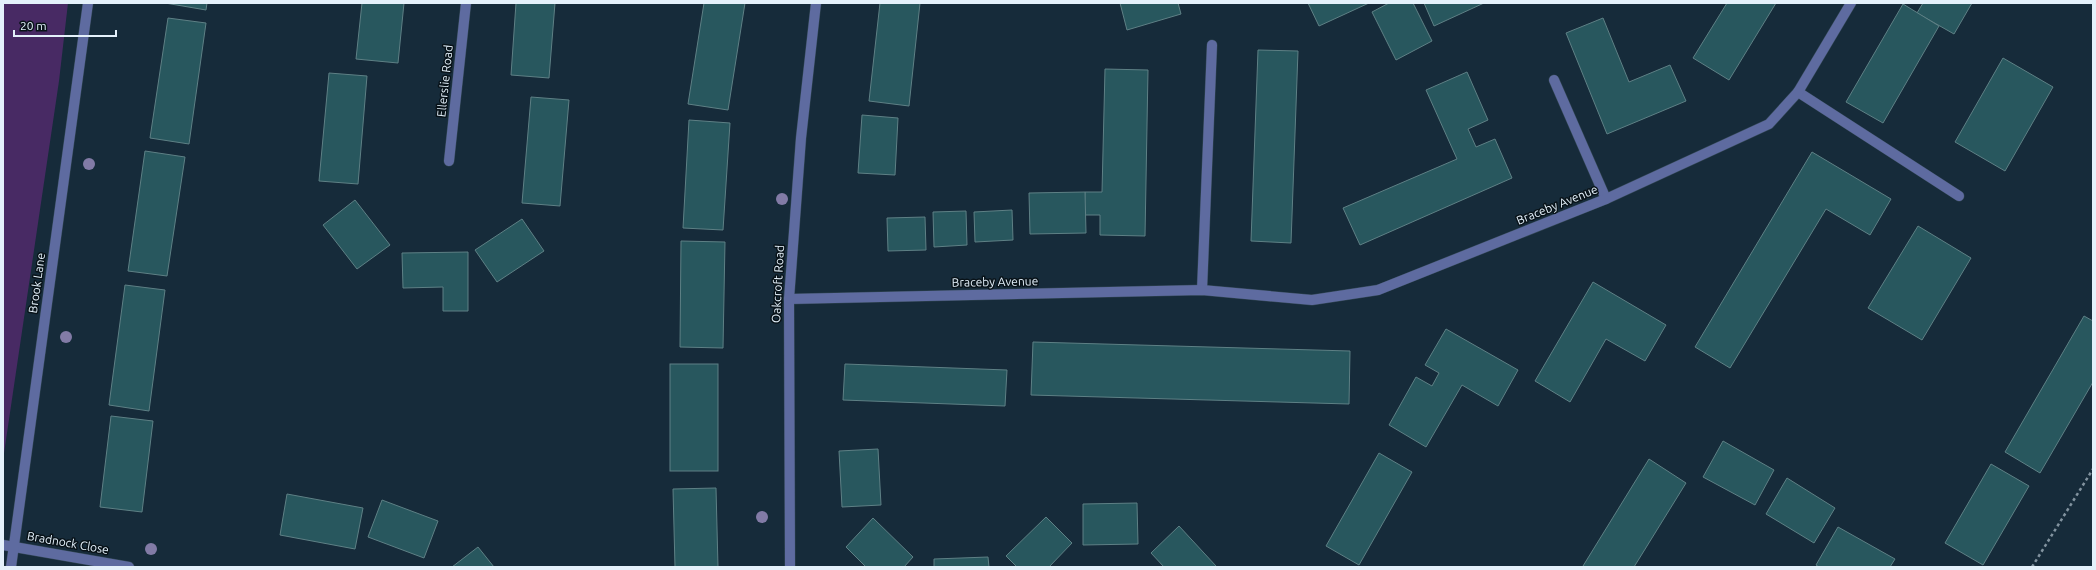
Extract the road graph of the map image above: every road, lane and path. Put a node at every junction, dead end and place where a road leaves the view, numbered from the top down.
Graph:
1 (88, 3) edge
2 (466, 3) edge
3 (816, 3) edge
4 (1851, 3) edge
5 (1212, 45) dead end
6 (1554, 80) dead end
7 (1798, 92) junction
8 (449, 161) dead end
9 (1959, 196) dead end
10 (1606, 199) junction
11 (1202, 290) junction
12 (789, 299) junction
13 (2093, 469) edge
14 (3, 545) edge
15 (14, 546) junction
16 (11, 567) edge
17 (129, 567) edge
18 (790, 567) edge
19 (2032, 567) edge

1 - 15 street, Brook Lane
2 - 8 street, Ellerslie Road
3 - 12 street, Oakcroft Road
4 - 7 street, Braceby Avenue
5 - 11 street
6 - 10 street
7 - 9 street
7 - 10 street, Braceby Avenue
10 - 11 street, Braceby Avenue
11 - 12 street, Braceby Avenue
12 - 18 street, Oakcroft Road
13 - 19 path
14 - 15 street, Bradnock Close
15 - 16 street, Brook Lane
15 - 17 street, Bradnock Close

